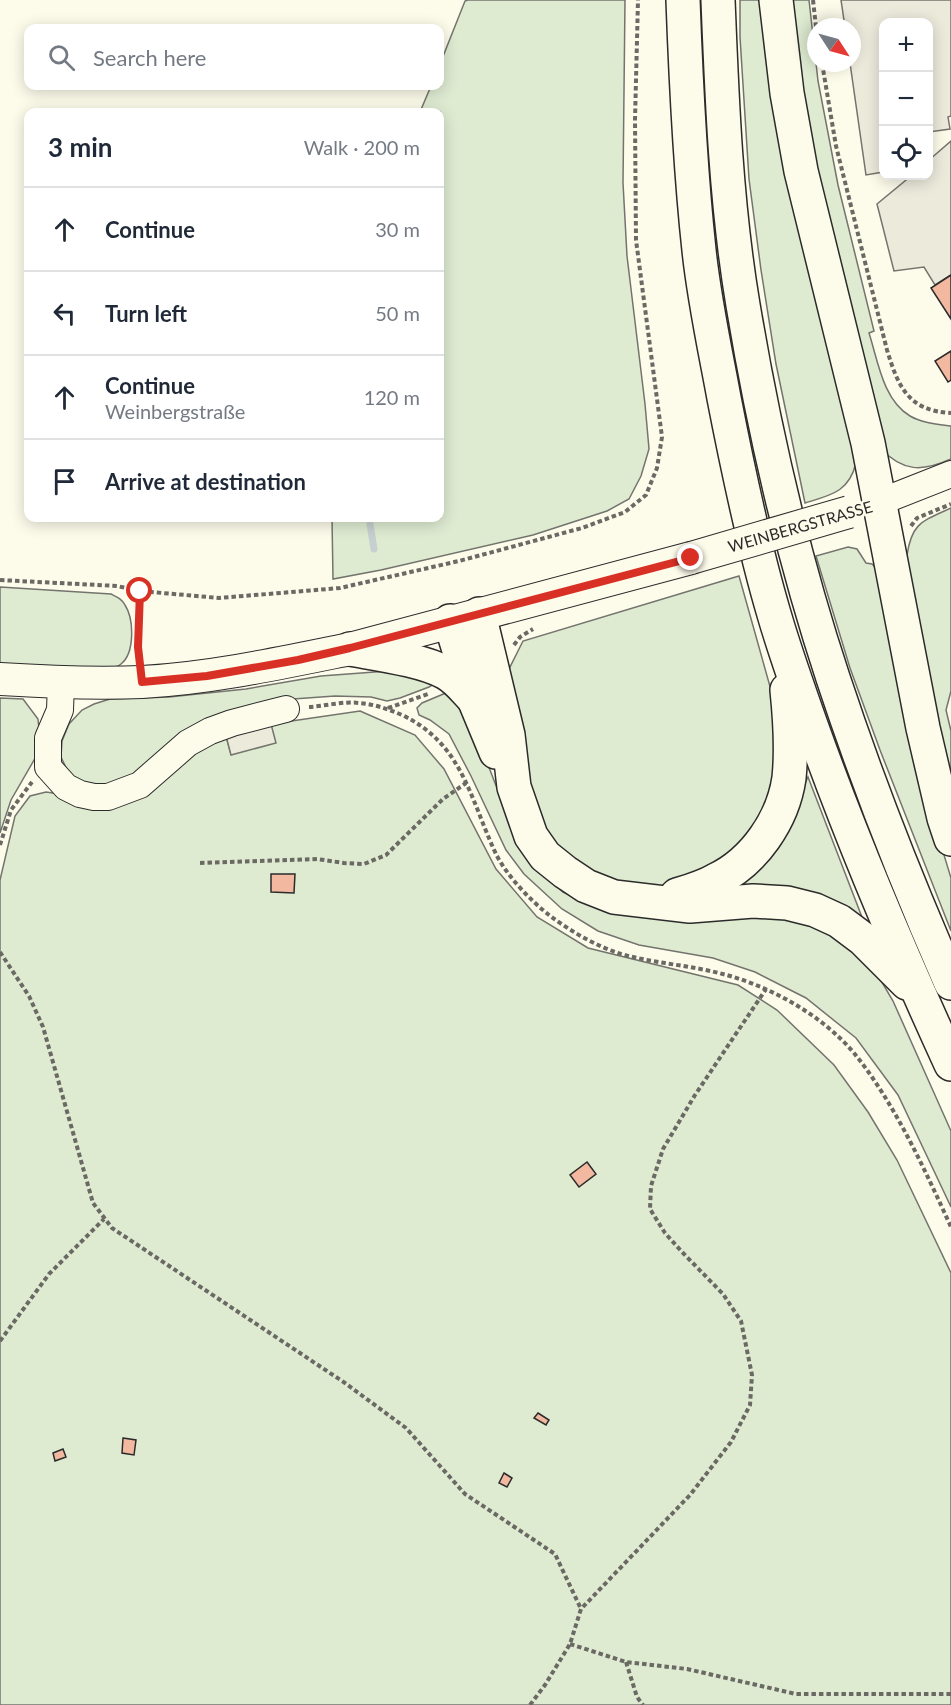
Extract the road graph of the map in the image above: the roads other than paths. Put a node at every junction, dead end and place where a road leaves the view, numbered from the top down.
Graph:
1 (683, 0) edge
2 (718, 0) edge
3 (776, 0) edge
4 (951, 474) edge
5 (880, 502) junction
6 (465, 617) junction
7 (350, 648) junction
8 (784, 648) junction
9 (0, 679) edge
10 (61, 683) junction
11 (474, 699) junction
12 (286, 709) road end
13 (514, 787) junction
14 (951, 839) edge
15 (652, 902) junction
16 (951, 983) edge
17 (920, 997) junction
18 (951, 1064) edge

1 - 8 highway
2 - 16 highway
3 - 5 highway
4 - 5 street, WEINBERGSTRASSE
5 - 6 main road, WEINBERGSTRASSE, bridge
5 - 14 highway
6 - 7 main road, WEINBERGSTRASSE
6 - 11 highway
6 - 13 highway
7 - 10 main road, WEINBERGSTRASSE
7 - 11 highway
8 - 15 highway
8 - 17 highway
9 - 10 main road, WEINBERGSTRASSE
10 - 12 street
11 - 13 highway
13 - 15 highway
15 - 17 highway
17 - 18 highway

